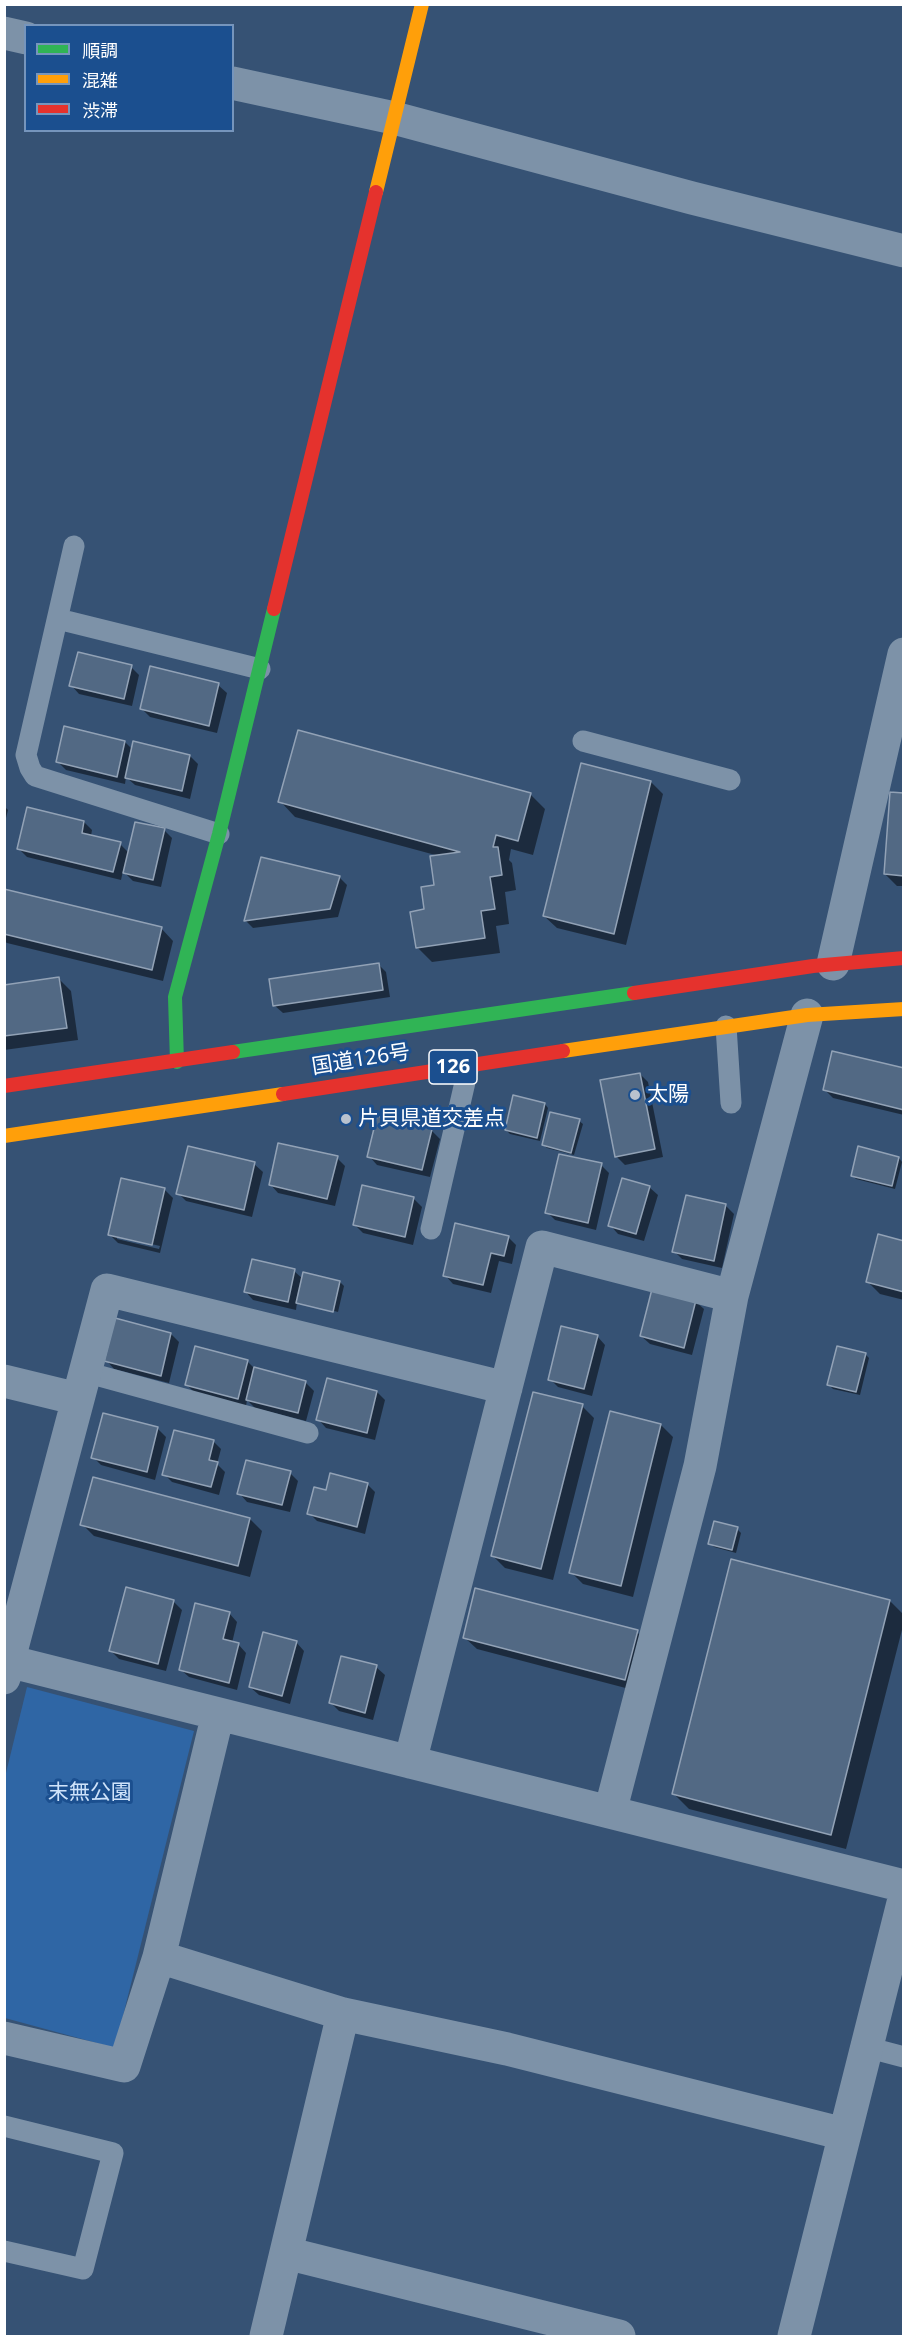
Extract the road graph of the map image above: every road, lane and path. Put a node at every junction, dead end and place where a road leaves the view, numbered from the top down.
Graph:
1 (422, 4) edge
2 (4, 33) edge
3 (24, 38) edge
4 (234, 83) edge
5 (394, 118) junction
6 (903, 251) edge
7 (74, 546) dead end
8 (58, 619) junction
9 (903, 654) edge
10 (260, 669) junction
11 (583, 741) dead end
12 (730, 780) dead end
13 (219, 834) junction
14 (903, 958) edge
15 (829, 970) junction
16 (702, 982) junction
17 (744, 991) dead end
18 (903, 1009) edge
19 (800, 1010) junction
20 (726, 1026) junction
21 (177, 1062) junction
22 (469, 1065) junction
23 (4, 1086) edge
24 (731, 1103) dead end
25 (4, 1136) edge
26 (431, 1228) dead end
27 (732, 1296) junction
28 (4, 1381) edge
29 (82, 1386) junction
30 (506, 1388) junction
31 (308, 1433) dead end
32 (6, 1666) edge
33 (218, 1714) junction
34 (410, 1762) junction
35 (610, 1812) junction
36 (903, 1886) edge
37 (903, 1899) edge
38 (159, 1957) junction
39 (343, 2014) junction
40 (4, 2038) edge
41 (866, 2047) junction
42 (903, 2057) edge
43 (4, 2126) edge
44 (844, 2134) junction
45 (4, 2251) edge
46 (286, 2253) junction
47 (266, 2337) edge
48 (619, 2337) edge
49 (794, 2337) edge

1 - 5 main road
2 - 3 street
4 - 5 street
5 - 6 street
5 - 10 main road
7 - 8 lane
8 - 10 lane
8 - 13 lane
9 - 15 street
10 - 13 main road
11 - 12 lane
13 - 21 main road
14 - 15 main road, 国道126号 / 126
15 - 16 main road, 国道126号 / 126
16 - 17 main road, 126
16 - 21 main road, 国道126号 / 126
18 - 19 main road, 国道126号 / 126
19 - 20 main road, 国道126号 / 126
19 - 27 street
20 - 22 main road, 国道126号 / 126
20 - 24 lane
21 - 23 main road, 国道126号 / 126
22 - 25 main road, 国道126号 / 126
22 - 26 lane
27 - 30 street
27 - 35 street
28 - 29 street
29 - 30 street
29 - 31 lane
29 - 32 street
30 - 34 street
32 - 33 street
33 - 34 street
33 - 38 street
34 - 35 street
35 - 36 street
37 - 41 street
38 - 39 street
38 - 40 street
39 - 44 street
39 - 46 street
41 - 42 lane
41 - 44 street
43 - 45 lane
44 - 49 street
46 - 47 street
46 - 48 street

